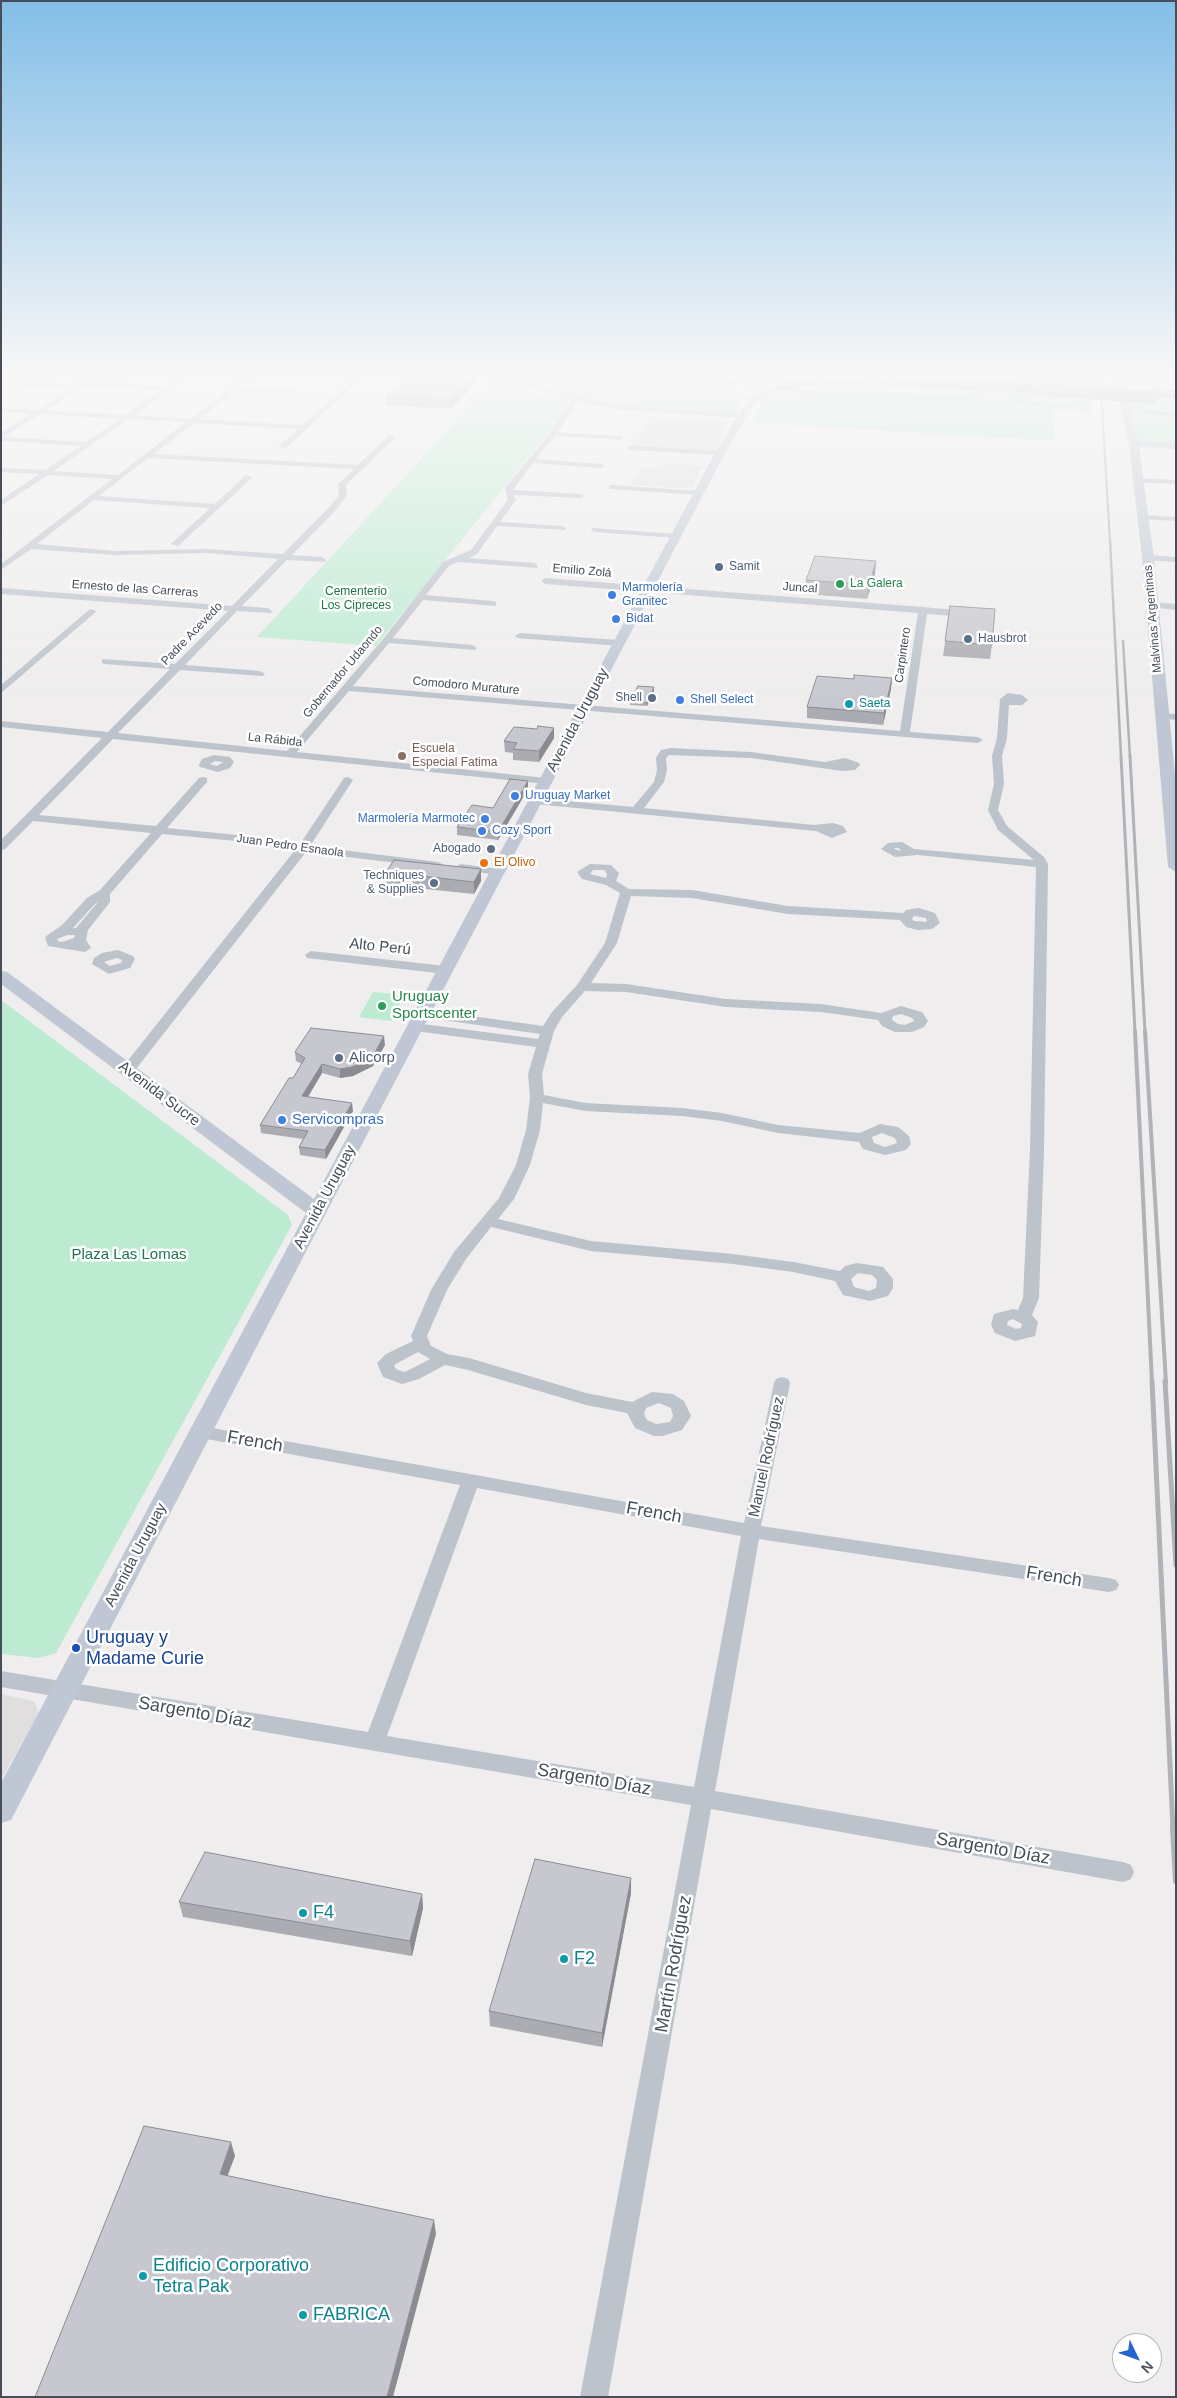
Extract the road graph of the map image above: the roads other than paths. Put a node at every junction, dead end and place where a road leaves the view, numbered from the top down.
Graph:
1 (31, 484) edge
2 (110, 484) edge
3 (239, 484) edge
4 (342, 484) edge
5 (512, 484) edge
6 (704, 484) edge
7 (1139, 484) edge
8 (612, 487) dead end
9 (510, 492) junction
10 (699, 493) junction
11 (580, 496) dead end
12 (92, 498) junction
13 (1, 504) edge
14 (215, 506) junction
15 (1143, 517) junction
16 (1176, 519) edge
17 (495, 524) junction
18 (562, 528) dead end
19 (596, 530) dead end
20 (676, 536) junction
21 (175, 544) dead end
22 (30, 546) junction
23 (284, 557) junction
24 (1, 558) edge
25 (1148, 558) junction
26 (13, 559) junction
27 (322, 560) dead end
28 (455, 560) junction
29 (1176, 560) edge
30 (534, 566) dead end
31 (1, 568) edge
32 (545, 581) dead end
33 (648, 589) junction
34 (1, 592) edge
35 (420, 597) junction
36 (493, 604) dead end
37 (1152, 605) junction
38 (1176, 607) edge
39 (234, 608) junction
40 (922, 610) junction
41 (93, 611) dead end
42 (268, 611) dead end
43 (981, 615) edge
44 (520, 636) dead end
45 (387, 640) junction
46 (619, 643) junction
47 (472, 648) dead end
48 (105, 661) dead end
49 (177, 667) junction
50 (260, 674) dead end
51 (346, 688) junction
52 (1, 690) edge
53 (1009, 703) dead end
54 (584, 709) junction
55 (1162, 716) junction
56 (1176, 717) edge
57 (1, 724) edge
58 (112, 734) junction
59 (905, 734) junction
60 (991, 742) junction
61 (290, 754) junction
62 (840, 764) dead end
63 (1172, 775) edge
64 (203, 780) junction
65 (348, 780) dead end
66 (546, 781) junction
67 (535, 801) junction
68 (636, 810) junction
69 (30, 817) junction
70 (821, 828) dead end
71 (160, 830) junction
72 (1014, 840) junction
73 (1, 847) edge
74 (302, 848) junction
75 (910, 851) dead end
76 (1012, 861) junction
77 (1176, 861) edge
78 (1042, 864) junction
79 (498, 872) junction
80 (610, 882) dead end
81 (626, 892) junction
82 (104, 893) junction
83 (905, 917) dead end
84 (60, 932) junction
85 (88, 947) junction
86 (311, 956) dead end
87 (445, 970) junction
88 (1, 976) edge
89 (582, 986) junction
90 (885, 1017) dead end
91 (419, 1020) junction
92 (544, 1037) junction
93 (127, 1070) junction
94 (537, 1098) junction
95 (865, 1138) dead end
96 (317, 1211) junction
97 (488, 1222) junction
98 (844, 1277) dead end
99 (1023, 1316) dead end
100 (421, 1344) junction
101 (442, 1359) junction
102 (782, 1383) dead end
103 (636, 1409) dead end
104 (200, 1432) junction
105 (470, 1481) junction
106 (751, 1531) junction
107 (1109, 1585) dead end
108 (1, 1680) edge
109 (64, 1691) junction
110 (374, 1743) junction
111 (704, 1798) junction
112 (1, 1811) edge
113 (1123, 1872) dead end
114 (594, 2397) edge

1 - 13 street
2 - 12 street
3 - 14 street
4 - 23 street, Padre Acevedo
5 - 9 street, Gobernador Udaondo
6 - 10 main road, Avenida Uruguay
7 - 15 main road, Malvinas Argentinas
8 - 10 street
9 - 11 street
9 - 17 street, Gobernador Udaondo
10 - 20 main road, Avenida Uruguay
12 - 14 street
12 - 22 street
14 - 21 street
15 - 16 street
15 - 25 main road, Malvinas Argentinas
17 - 18 street
17 - 28 street, Gobernador Udaondo
19 - 20 street
20 - 33 main road, Avenida Uruguay
22 - 23 street
22 - 26 street
23 - 27 street
23 - 39 street, Padre Acevedo
24 - 26 street
25 - 29 street
25 - 37 main road, Malvinas Argentinas
26 - 31 street
28 - 30 street, Emilio Zolá
28 - 35 street, Gobernador Udaondo
32 - 33 street, Emilio Zolá
33 - 40 street, Juncal
33 - 46 main road, Avenida Uruguay
34 - 39 street, Ernesto de las Carreras
35 - 36 street
35 - 45 street, Gobernador Udaondo
37 - 38 street
37 - 55 main road, Malvinas Argentinas
39 - 42 street, Ernesto de las Carreras
39 - 49 street, Padre Acevedo
40 - 43 street, Juncal
40 - 59 street, Carpintero
41 - 52 street
44 - 46 street
45 - 47 street
45 - 51 street, Gobernador Udaondo
46 - 54 main road, Avenida Uruguay
48 - 49 street
49 - 50 street
49 - 58 street, Padre Acevedo
51 - 54 street, Comodoro Murature
51 - 61 street, Gobernador Udaondo
53 - 60 street
54 - 59 street, Comodoro Murature
54 - 66 main road, Avenida Uruguay
55 - 56 street
55 - 63 main road, Malvinas Argentinas
57 - 58 street, La Rábida
58 - 61 street, La Rábida
58 - 69 street, Padre Acevedo
59 - 60 street, Comodoro Murature
60 - 72 street
61 - 66 street, La Rábida
62 - 68 street
63 - 77 main road, Malvinas Argentinas
64 - 64 street
64 - 71 street
65 - 74 street
66 - 67 main road, Avenida Uruguay
67 - 68 street
67 - 79 main road, Avenida Uruguay
68 - 70 street
69 - 71 street, Juan Pedro Esnaola
69 - 73 street, Padre Acevedo
71 - 74 street, Juan Pedro Esnaola
71 - 82 street
72 - 76 street
72 - 78 street
74 - 79 street, Juan Pedro Esnaola
74 - 93 street
75 - 76 street
76 - 78 street
78 - 99 street
79 - 87 main road, Avenida Uruguay
80 - 81 street
81 - 83 street
81 - 89 street
82 - 84 street
82 - 85 street
84 - 85 street
84 - 85 street
85 - 85 street
86 - 87 street, Alto Perú
87 - 91 main road, Avenida Uruguay
88 - 93 main road, Avenida Sucre
89 - 90 street
89 - 92 street
91 - 92 street
91 - 96 main road, Avenida Uruguay
92 - 94 street
93 - 96 main road, Avenida Sucre
94 - 95 street
94 - 97 street
96 - 104 main road, Avenida Uruguay
97 - 98 street
97 - 100 street
100 - 101 street
100 - 101 street
101 - 103 street
102 - 106 street, Manuel Rodríguez
104 - 105 street, French
104 - 109 main road, Avenida Uruguay
105 - 106 street, French
105 - 110 street
106 - 107 street, French
106 - 111 street, Martín Rodríguez
108 - 109 street, Sargento Díaz
109 - 110 street, Sargento Díaz
109 - 112 main road, Avenida Uruguay
110 - 111 street, Sargento Díaz
111 - 113 street, Sargento Díaz
111 - 114 street, Martín Rodríguez

